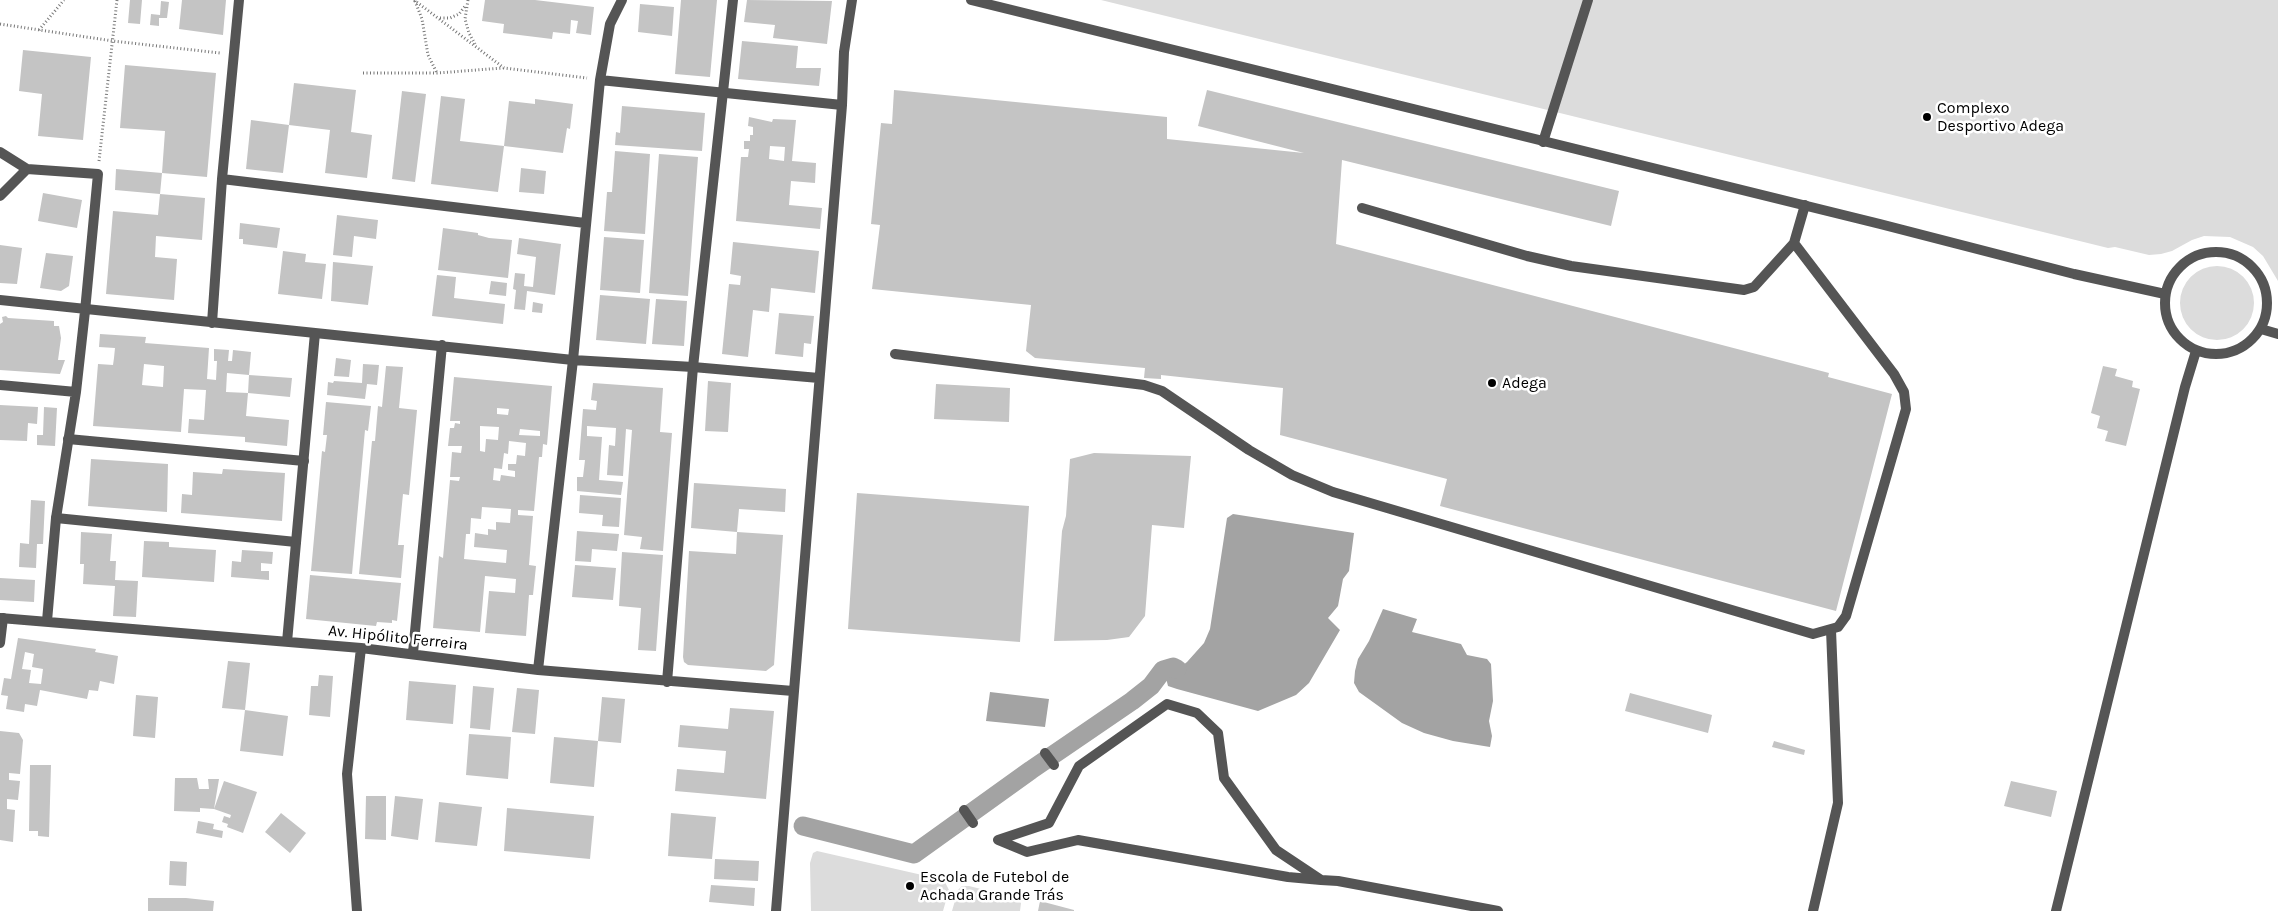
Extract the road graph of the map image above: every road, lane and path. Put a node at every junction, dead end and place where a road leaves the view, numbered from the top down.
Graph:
1 (64, 0) edge
2 (117, 0) edge
3 (239, 0) edge
4 (414, 0) edge
5 (622, 0) edge
6 (733, 0) edge
7 (852, 0) edge
8 (971, 0) edge
9 (1588, 0) edge
10 (467, 2) edge
11 (440, 18) junction
12 (0, 24) edge
13 (39, 30) junction
14 (113, 41) junction
15 (476, 46) junction
16 (234, 54) junction
17 (504, 68) junction
18 (437, 72) junction
19 (363, 73) dead end
20 (600, 80) junction
21 (722, 92) junction
22 (842, 105) junction
23 (1543, 142) junction
24 (0, 152) edge
25 (27, 169) junction
26 (98, 174) junction
27 (222, 179) junction
28 (0, 196) edge
29 (1805, 205) junction
30 (1362, 208) dead end
31 (585, 223) junction
32 (1794, 243) junction
33 (2165, 294) junction
34 (0, 300) edge
35 (85, 311) junction
36 (212, 322) junction
37 (2261, 329) junction
38 (315, 333) junction
39 (2278, 334) edge
40 (442, 345) junction
41 (2196, 351) junction
42 (895, 354) dead end
43 (573, 360) junction
44 (694, 367) junction
45 (819, 378) junction
46 (0, 385) edge
47 (76, 392) junction
48 (68, 439) junction
49 (304, 462) junction
50 (56, 518) junction
51 (296, 542) junction
52 (2, 618) edge
53 (47, 621) junction
54 (1831, 630) junction
55 (287, 642) junction
56 (0, 643) edge
57 (360, 648) junction
58 (413, 653) junction
59 (538, 670) junction
60 (667, 682) junction
61 (794, 691) junction
62 (1045, 753) dead end
63 (1054, 765) dead end
64 (964, 810) dead end
65 (973, 823) dead end
66 (1321, 880) junction
67 (357, 911) edge
68 (776, 911) edge
69 (1498, 911) edge
70 (1813, 911) edge
71 (2056, 911) edge

1 - 13 path
2 - 14 path
3 - 16 street
4 - 11 path
4 - 18 path
5 - 20 street
6 - 21 street
7 - 22 street
8 - 23 street
9 - 23 street
10 - 11 path
10 - 15 path
11 - 15 path
12 - 13 path
13 - 14 path
14 - 16 path
14 - 26 path
15 - 17 path
16 - 27 street
17 - 18 path
17 - 20 path
18 - 19 path
20 - 21 street
20 - 31 street
21 - 22 street
21 - 44 street
22 - 45 street
23 - 29 street
24 - 25 street
25 - 26 street
25 - 28 street
26 - 35 street
27 - 31 street
27 - 36 street
29 - 32 street
29 - 33 street
30 - 32 street
31 - 43 street
32 - 54 street
33 - 37 street
33 - 41 street
34 - 35 street
35 - 36 street
35 - 47 street
36 - 38 street
37 - 39 street
37 - 41 street
38 - 40 street
38 - 49 street
40 - 43 street
40 - 58 street
41 - 71 street
42 - 54 street
43 - 44 street
43 - 59 street
44 - 45 street
44 - 60 street
45 - 61 street
46 - 47 street
47 - 48 street
48 - 49 street
48 - 50 street
49 - 51 street
50 - 51 street
50 - 53 street
51 - 55 street
52 - 53 street, Av. Hipólito Ferreira
52 - 56 street
53 - 55 street, Av. Hipólito Ferreira
54 - 70 street
55 - 57 street, Av. Hipólito Ferreira
57 - 58 street, Av. Hipólito Ferreira
57 - 67 street
58 - 59 street, Av. Hipólito Ferreira
59 - 60 street, Av. Hipólito Ferreira
60 - 61 street, Av. Hipólito Ferreira
61 - 68 street
62 - 63 street
64 - 65 street
66 - 66 street
66 - 69 street

